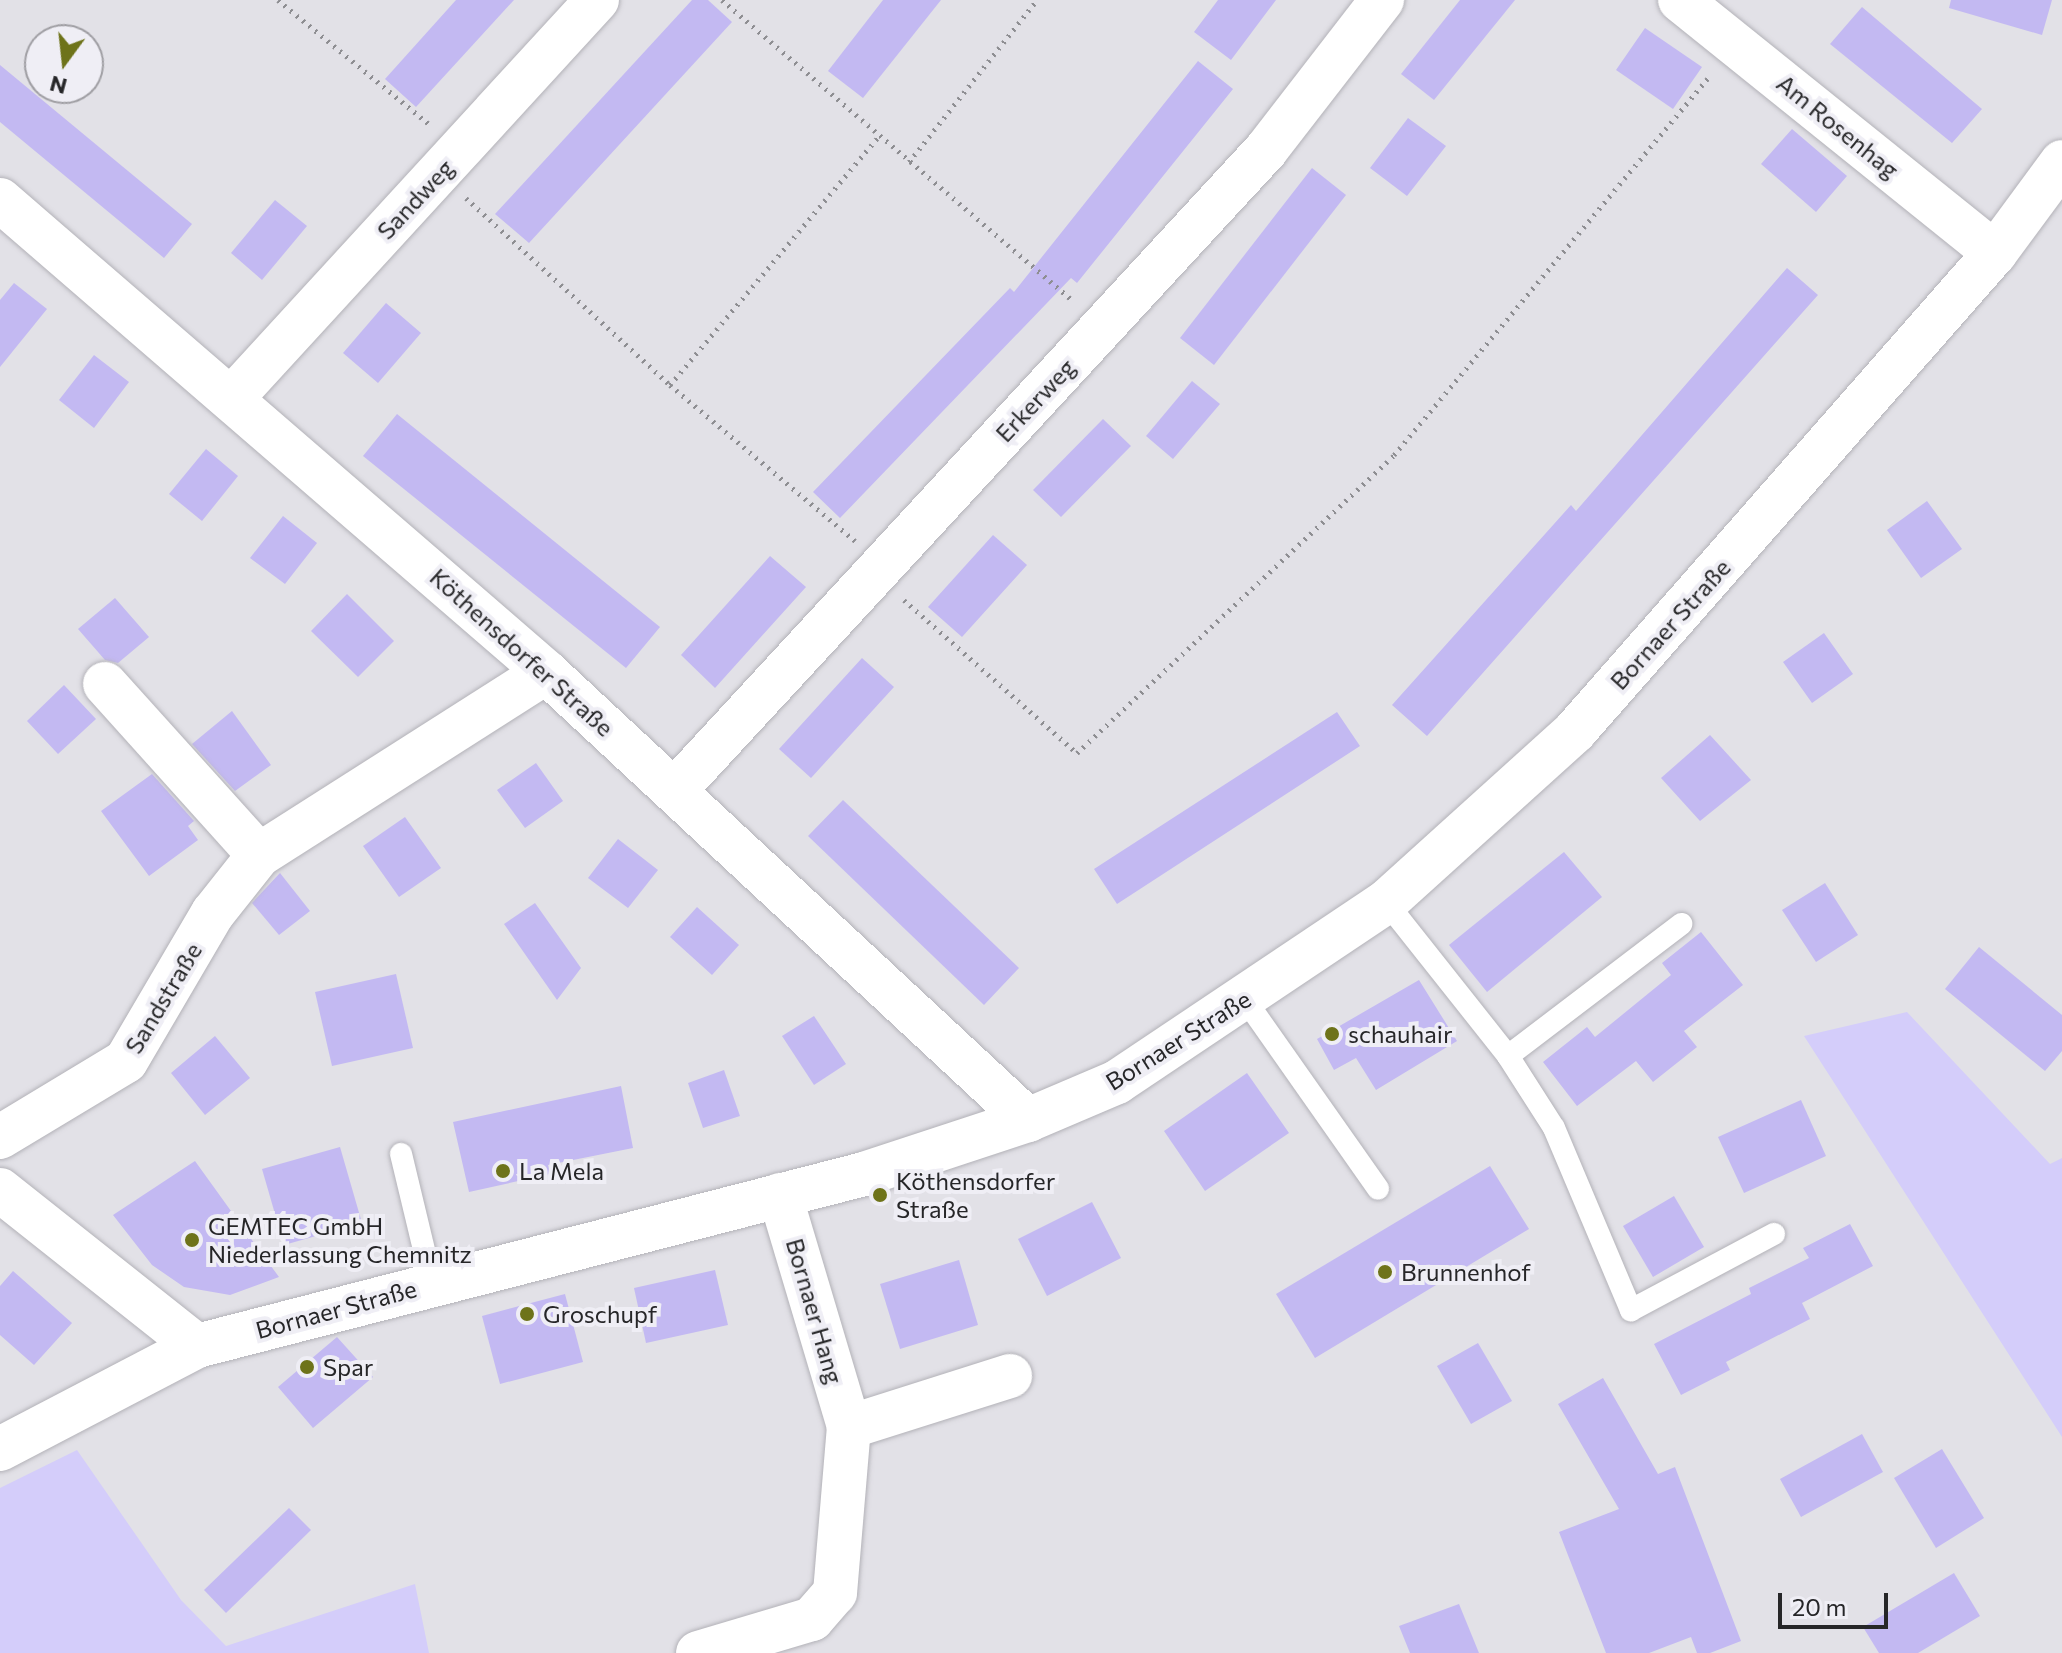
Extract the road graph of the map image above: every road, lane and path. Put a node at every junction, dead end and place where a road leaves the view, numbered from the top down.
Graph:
1 (278, 0) edge
2 (597, 0) edge
3 (722, 0) edge
4 (1037, 0) edge
5 (1382, 0) edge
6 (1680, 0) edge
7 (1738, 44) junction
8 (879, 136) junction
9 (449, 162) junction
10 (909, 162) junction
11 (2062, 162) edge
12 (0, 200) edge
13 (1995, 253) junction
14 (1103, 327) junction
15 (670, 385) junction
16 (232, 398) junction
17 (879, 569) junction
18 (546, 672) junction
19 (105, 684) dead end
20 (676, 789) junction
21 (259, 855) junction
22 (1386, 902) junction
23 (1681, 924) dead end
24 (1244, 998) junction
25 (1508, 1056) junction
26 (1028, 1120) junction
27 (0, 1137) edge
28 (401, 1154) dead end
29 (1378, 1189) dead end
30 (0, 1190) edge
31 (780, 1195) junction
32 (1774, 1234) dead end
33 (432, 1283) junction
34 (197, 1346) junction
35 (1010, 1376) dead end
36 (849, 1427) junction
37 (0, 1449) edge
38 (698, 1653) edge

1 - 9 path
2 - 9 street, Sandweg
3 - 8 path
4 - 10 path
5 - 14 street, Erkerweg
6 - 7 street, Am Rosenhag
7 - 13 street, Am Rosenhag
7 - 17 path
8 - 10 path
8 - 15 path
9 - 15 path
9 - 16 street, Sandweg
10 - 14 path
11 - 13 street, Bornaer Straße
12 - 16 street, Köthensdorfer Straße
13 - 22 street, Bornaer Straße
14 - 17 street, Erkerweg
15 - 17 path
16 - 18 street, Köthensdorfer Straße
17 - 20 street, Erkerweg
18 - 20 street, Köthensdorfer Straße
18 - 21 street, Sandstraße
19 - 21 street
20 - 26 street, Köthensdorfer Straße
21 - 27 street, Sandstraße
22 - 24 street, Bornaer Straße
22 - 25 lane
23 - 25 lane
24 - 26 street, Bornaer Straße
24 - 29 lane
25 - 32 lane
26 - 31 street, Bornaer Straße
28 - 33 lane
30 - 34 street
31 - 33 street, Bornaer Straße
31 - 36 street, Bornaer Hang
33 - 34 street, Bornaer Straße
34 - 37 street, Bornaer Straße
35 - 36 street
36 - 38 street, Bornaer Hang

